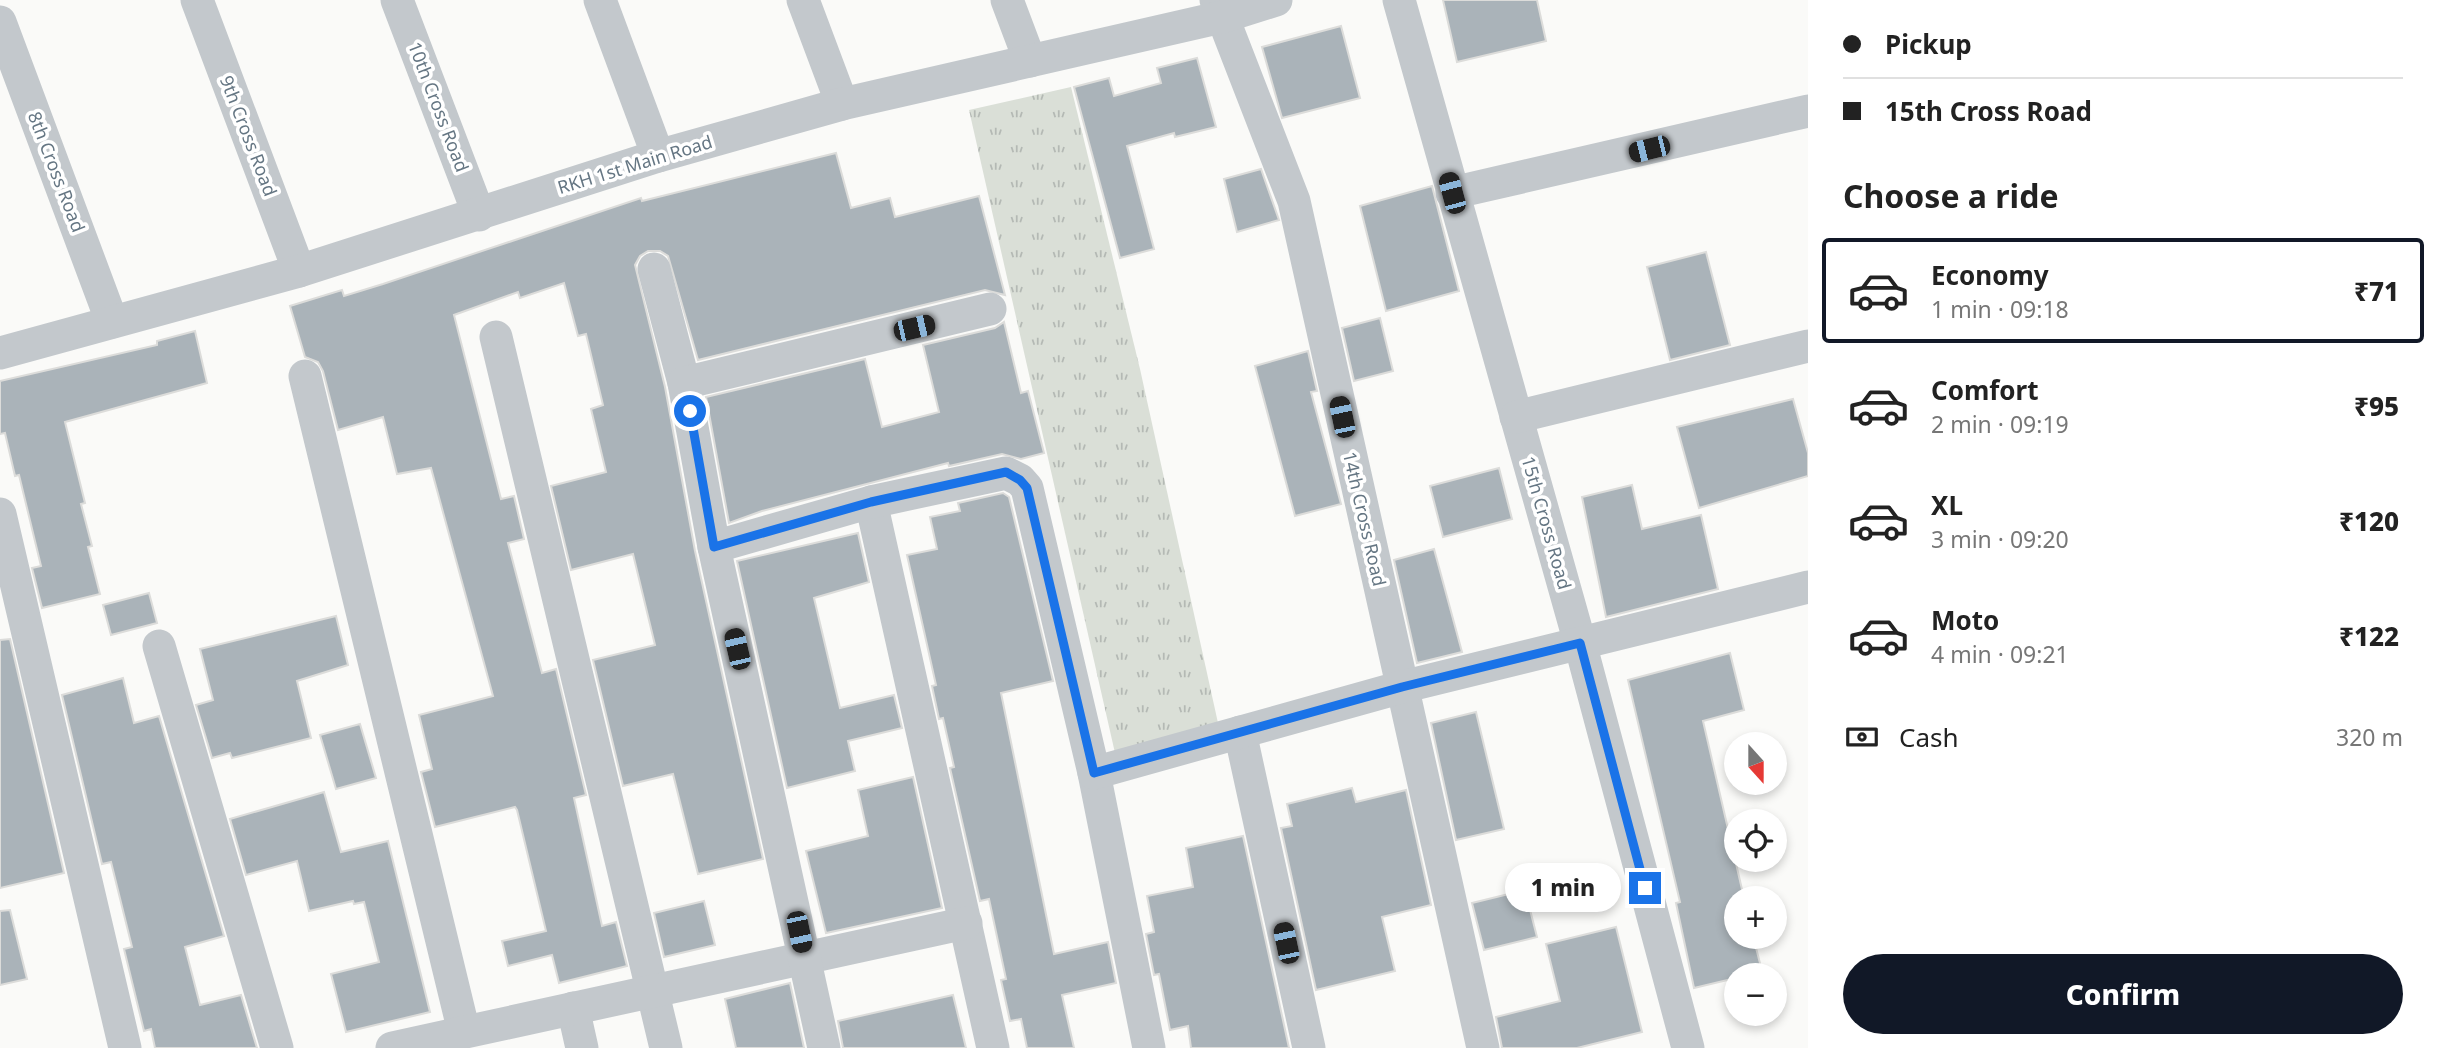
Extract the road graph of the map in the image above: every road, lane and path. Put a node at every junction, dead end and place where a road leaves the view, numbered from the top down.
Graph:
1 (197, 0) edge
2 (397, 0) edge
3 (600, 0) edge
4 (803, 0) edge
5 (1007, 0) edge
6 (1276, 0) edge
7 (1399, 0) edge
8 (1219, 8) edge
9 (0, 22) edge
10 (1030, 61) junction
11 (842, 104) junction
12 (1808, 111) edge
13 (658, 156) junction
14 (1452, 193) junction
15 (479, 215) junction
16 (654, 269) dead end
17 (299, 271) junction
18 (990, 309) dead end
19 (113, 322) junction
20 (496, 337) dead end
21 (1808, 346) edge
22 (0, 353) edge
23 (305, 376) dead end
24 (684, 383) junction
25 (1516, 417) junction
26 (871, 502) junction
27 (0, 514) edge
28 (714, 547) junction
29 (1808, 587) edge
30 (1580, 643) junction
31 (159, 646) dead end
32 (1402, 687) junction
33 (1240, 732) junction
34 (1094, 773) junction
35 (966, 923) junction
36 (805, 958) junction
37 (652, 991) junction
38 (573, 1008) junction
39 (464, 1032) junction
40 (414, 1046) edge
41 (125, 1048) edge
42 (277, 1048) edge
43 (582, 1048) edge
44 (666, 1048) edge
45 (824, 1048) edge
46 (993, 1048) edge
47 (1149, 1048) edge
48 (1309, 1048) edge
49 (1483, 1048) edge
50 (1688, 1048) edge

1 - 17 street, 9th Cross Road
2 - 15 street, 10th Cross Road
3 - 13 street
4 - 11 street
5 - 10 street
6 - 8 street, RKH 1st Main Road
7 - 14 street, 15th Cross Road
8 - 10 street, RKH 1st Main Road
8 - 32 street, 14th Cross Road
9 - 19 street, 8th Cross Road
10 - 11 street, RKH 1st Main Road
11 - 13 street, RKH 1st Main Road
12 - 14 street
13 - 15 street, RKH 1st Main Road
14 - 25 street, 15th Cross Road
15 - 17 street, RKH 1st Main Road
16 - 24 street
17 - 19 street, RKH 1st Main Road
18 - 24 street
19 - 22 street, RKH 1st Main Road
20 - 37 street
21 - 25 street
23 - 39 street
24 - 28 street
25 - 30 street, 15th Cross Road
26 - 28 street
26 - 34 street
26 - 35 street
27 - 41 street
28 - 36 street
29 - 30 street
30 - 32 street
30 - 50 street, 15th Cross Road
31 - 42 street
32 - 33 street
32 - 49 street, 14th Cross Road
33 - 34 street
33 - 48 street
34 - 47 street
35 - 36 street
35 - 46 street
36 - 37 street
36 - 45 street
37 - 38 street
37 - 44 street
38 - 39 street
38 - 43 street
39 - 40 street

